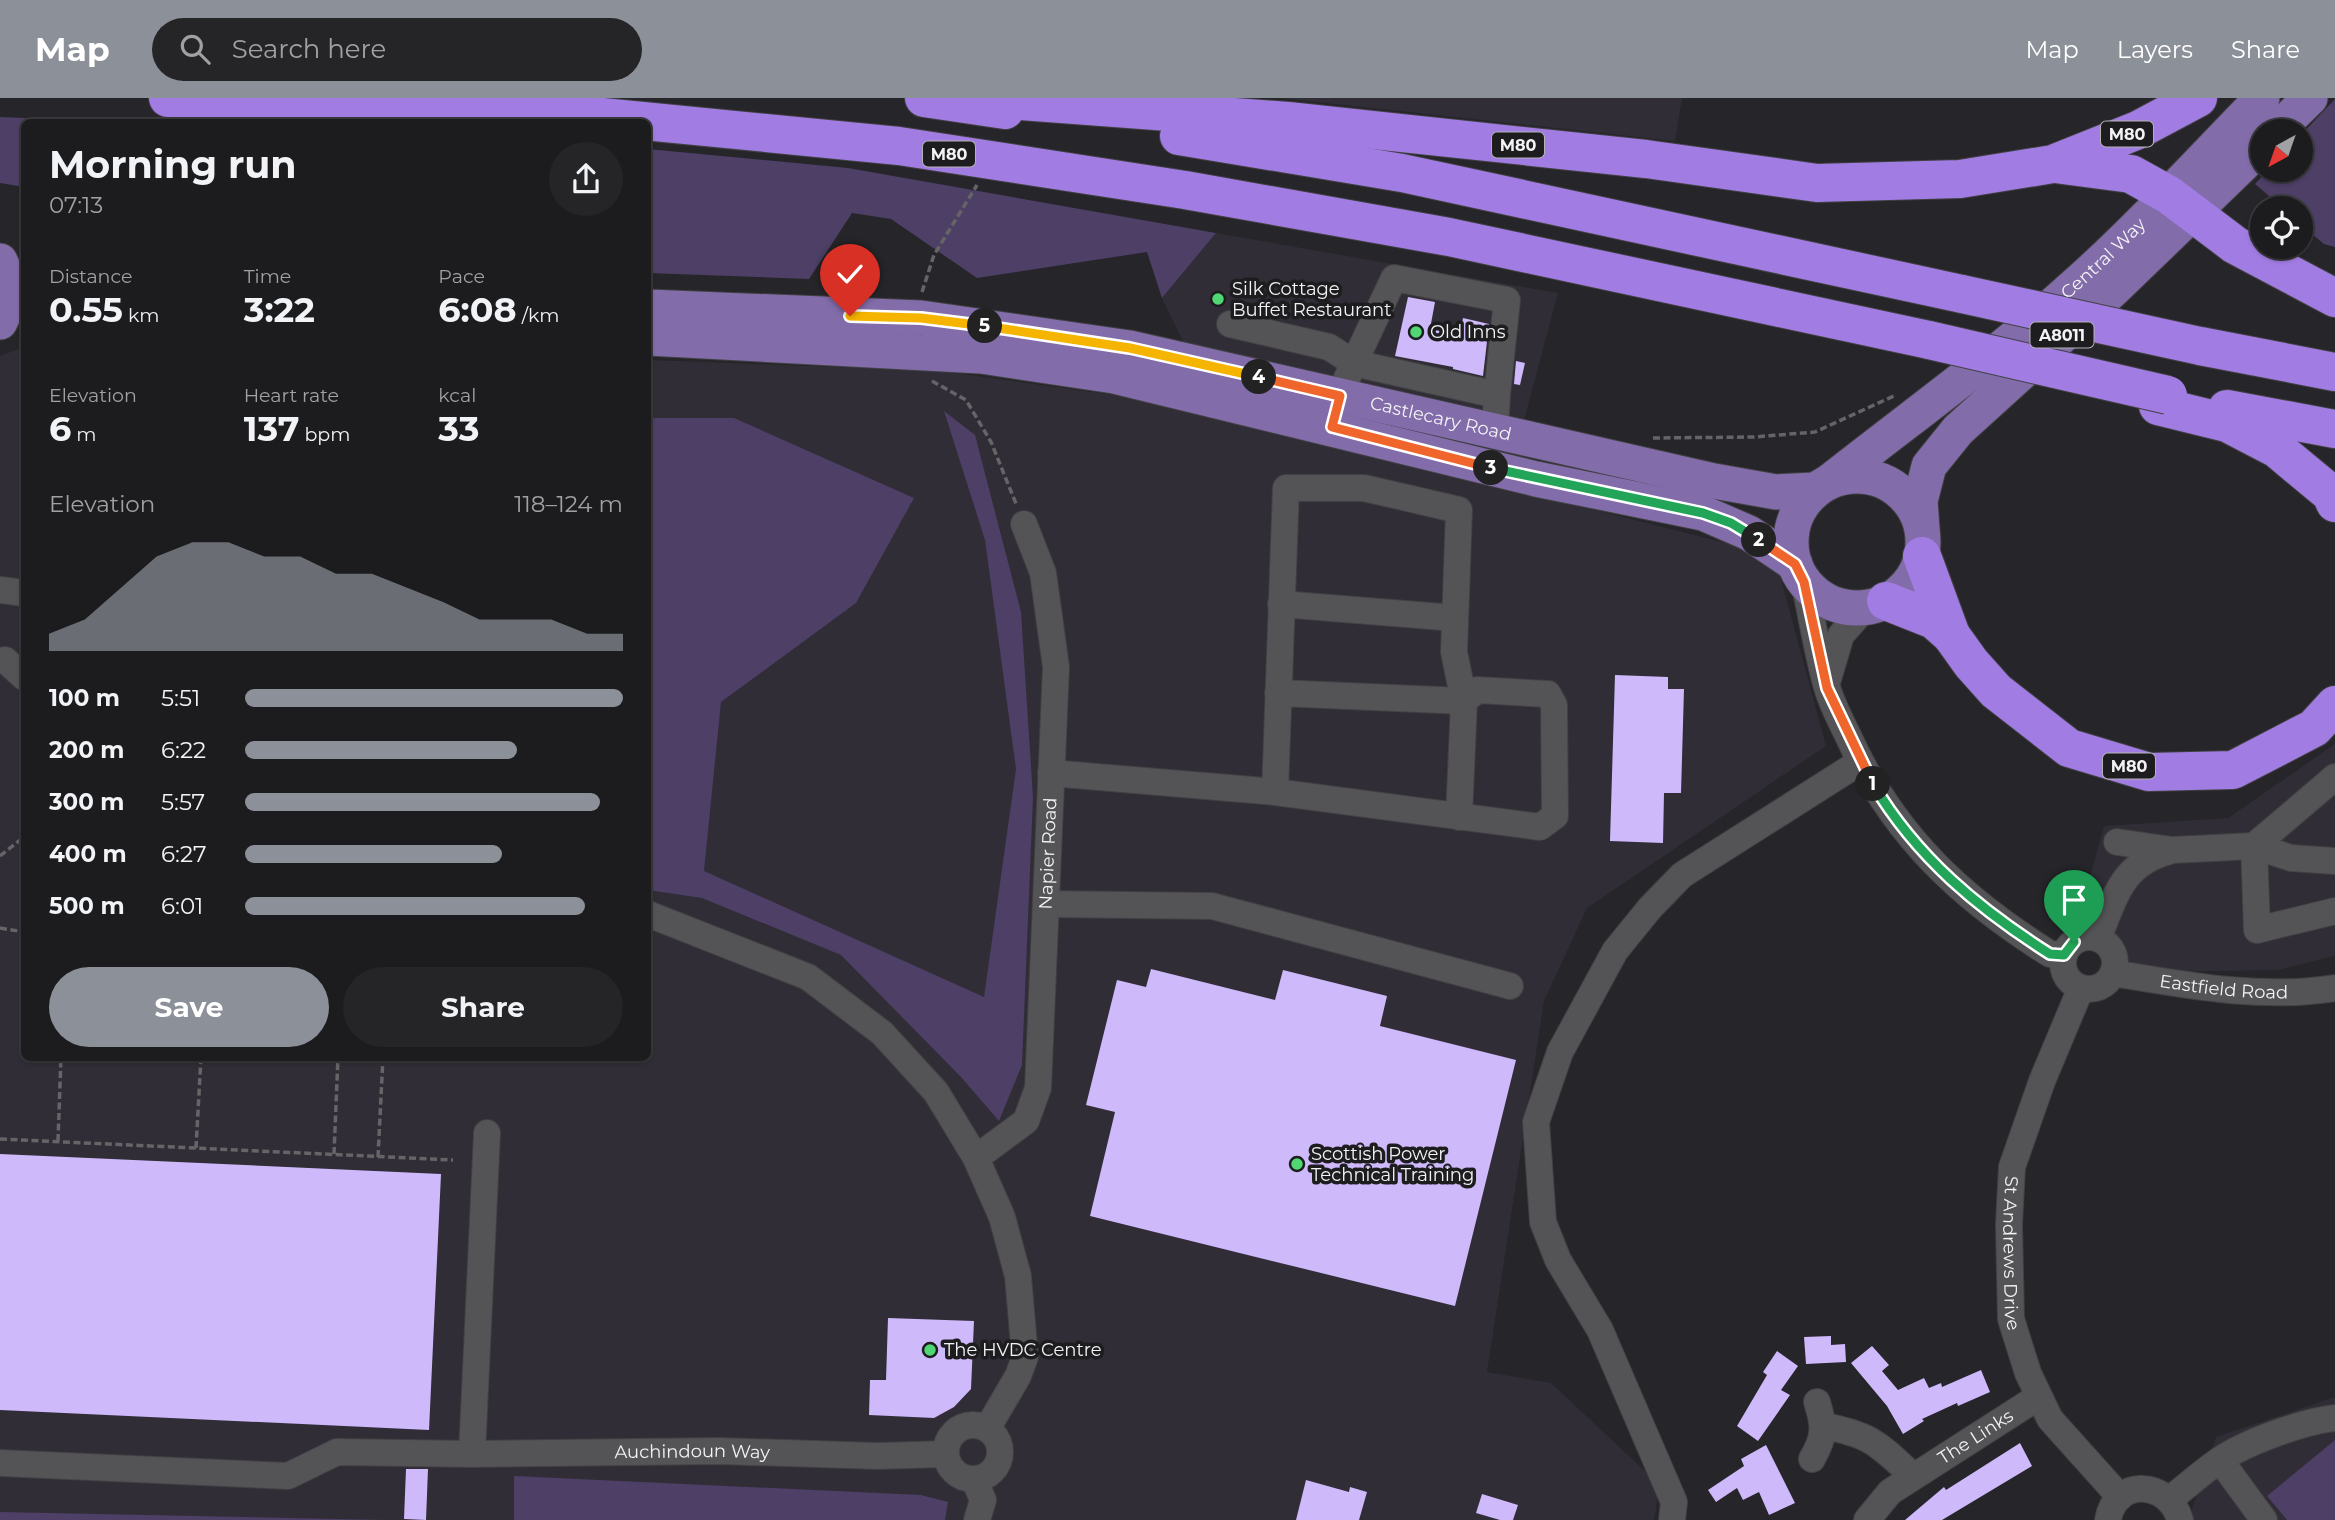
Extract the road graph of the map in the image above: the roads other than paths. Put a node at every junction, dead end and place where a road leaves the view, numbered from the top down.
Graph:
1 (168, 98) edge
2 (924, 98) edge
3 (980, 98) edge
4 (2198, 98) edge
5 (2262, 98) edge
6 (2310, 98) edge
7 (623, 119) edge
8 (2288, 119) edge
9 (651, 122) edge
10 (2250, 154) edge
11 (2053, 164) junction
12 (2180, 205) junction
13 (0, 259) edge
14 (21, 267) edge
15 (2335, 298) edge
16 (651, 307) edge
17 (21, 320) edge
18 (0, 322) edge
19 (1230, 324) dead end
20 (0, 328) edge
21 (651, 338) edge
22 (1353, 363) junction
23 (2335, 372) edge
24 (1497, 395) junction
25 (2163, 400) junction
26 (1336, 412) junction
27 (2335, 429) edge
28 (1492, 430) junction
29 (1822, 486) junction
30 (2335, 503) edge
31 (1024, 524) road end
32 (1922, 542) junction
33 (1799, 573) junction
34 (1281, 604) junction
35 (1876, 605) junction
36 (1455, 618) junction
37 (1951, 635) junction
38 (1827, 688) junction
39 (1278, 693) junction
40 (1464, 701) junction
41 (2335, 705) edge
42 (1860, 762) junction
43 (1051, 774) junction
44 (2335, 777) edge
45 (1275, 792) junction
46 (1459, 817) junction
47 (2117, 842) dead end
48 (2254, 846) junction
49 (2172, 850) junction
50 (2335, 861) edge
51 (1046, 904) junction
52 (2335, 911) edge
53 (651, 915) edge
54 (2098, 938) junction
55 (2064, 955) junction
56 (2113, 973) junction
57 (1510, 986) dead end
58 (2081, 988) junction
59 (2335, 988) edge
60 (486, 1133) dead end
61 (976, 1158) junction
62 (2038, 1397) junction
63 (2335, 1418) edge
64 (988, 1429) junction
65 (472, 1454) junction
66 (946, 1454) junction
67 (1812, 1460) dead end
68 (2220, 1460) junction
69 (0, 1463) edge
70 (1913, 1476) junction
71 (974, 1479) junction
72 (2120, 1497) junction
73 (2175, 1510) edge
74 (1873, 1517) edge
75 (977, 1520) edge
76 (1672, 1520) edge
77 (2108, 1520) edge
78 (2264, 1520) edge

1 - 7 highway, M80, bridge
2 - 23 highway, bridge
3 - 11 highway, M80
4 - 11 highway, M80
5 - 12 main road, Central Way / A8011
6 - 8 main road
9 - 25 highway, M80, bridge
10 - 12 main road, Central Way / A8011
11 - 12 highway, M80
12 - 15 highway, M80
12 - 29 main road, Central Way / A8011
12 - 32 main road, Central Way / A8011
13 - 14 main road
13 - 18 main road
16 - 26 main road, Castlecary Road
17 - 20 main road
19 - 22 street
21 - 26 main road, Castlecary Road
22 - 24 street
22 - 24 street
22 - 26 street
24 - 28 street
25 - 27 highway, M80
25 - 30 highway, M80
26 - 28 main road, Castlecary Road
26 - 33 main road, Castlecary Road
28 - 29 main road, Castlecary Road
29 - 32 main road
29 - 33 main road, A8011
31 - 43 street, Napier Road
32 - 35 main road, A8011
32 - 37 highway, M80
33 - 35 main road
33 - 38 street
34 - 36 street
34 - 36 street
34 - 39 street
35 - 37 highway, M80
35 - 38 street
36 - 40 street
37 - 41 highway, M80
38 - 42 street
39 - 40 street
39 - 45 street
40 - 46 street
40 - 46 street
42 - 55 street
42 - 76 street
43 - 45 street
43 - 51 street, Napier Road
44 - 48 street
45 - 46 street
47 - 49 street
48 - 49 street
48 - 50 street
48 - 52 street
49 - 54 street
51 - 57 street
51 - 61 street, Napier Road
53 - 61 street
54 - 55 street
54 - 56 street
55 - 58 street
56 - 58 street
56 - 59 street, Eastfield Road
58 - 62 street, St Andrews Drive
60 - 65 street
61 - 64 street
62 - 70 street, The Links
62 - 72 street, St Andrews Drive
63 - 68 street
64 - 66 street
64 - 71 street
65 - 66 street, Auchindoun Way
65 - 69 street, Auchindoun Way
66 - 71 street
67 - 70 street
68 - 73 street
68 - 78 street
70 - 74 street, The Links
71 - 75 street
72 - 73 street
72 - 77 street

